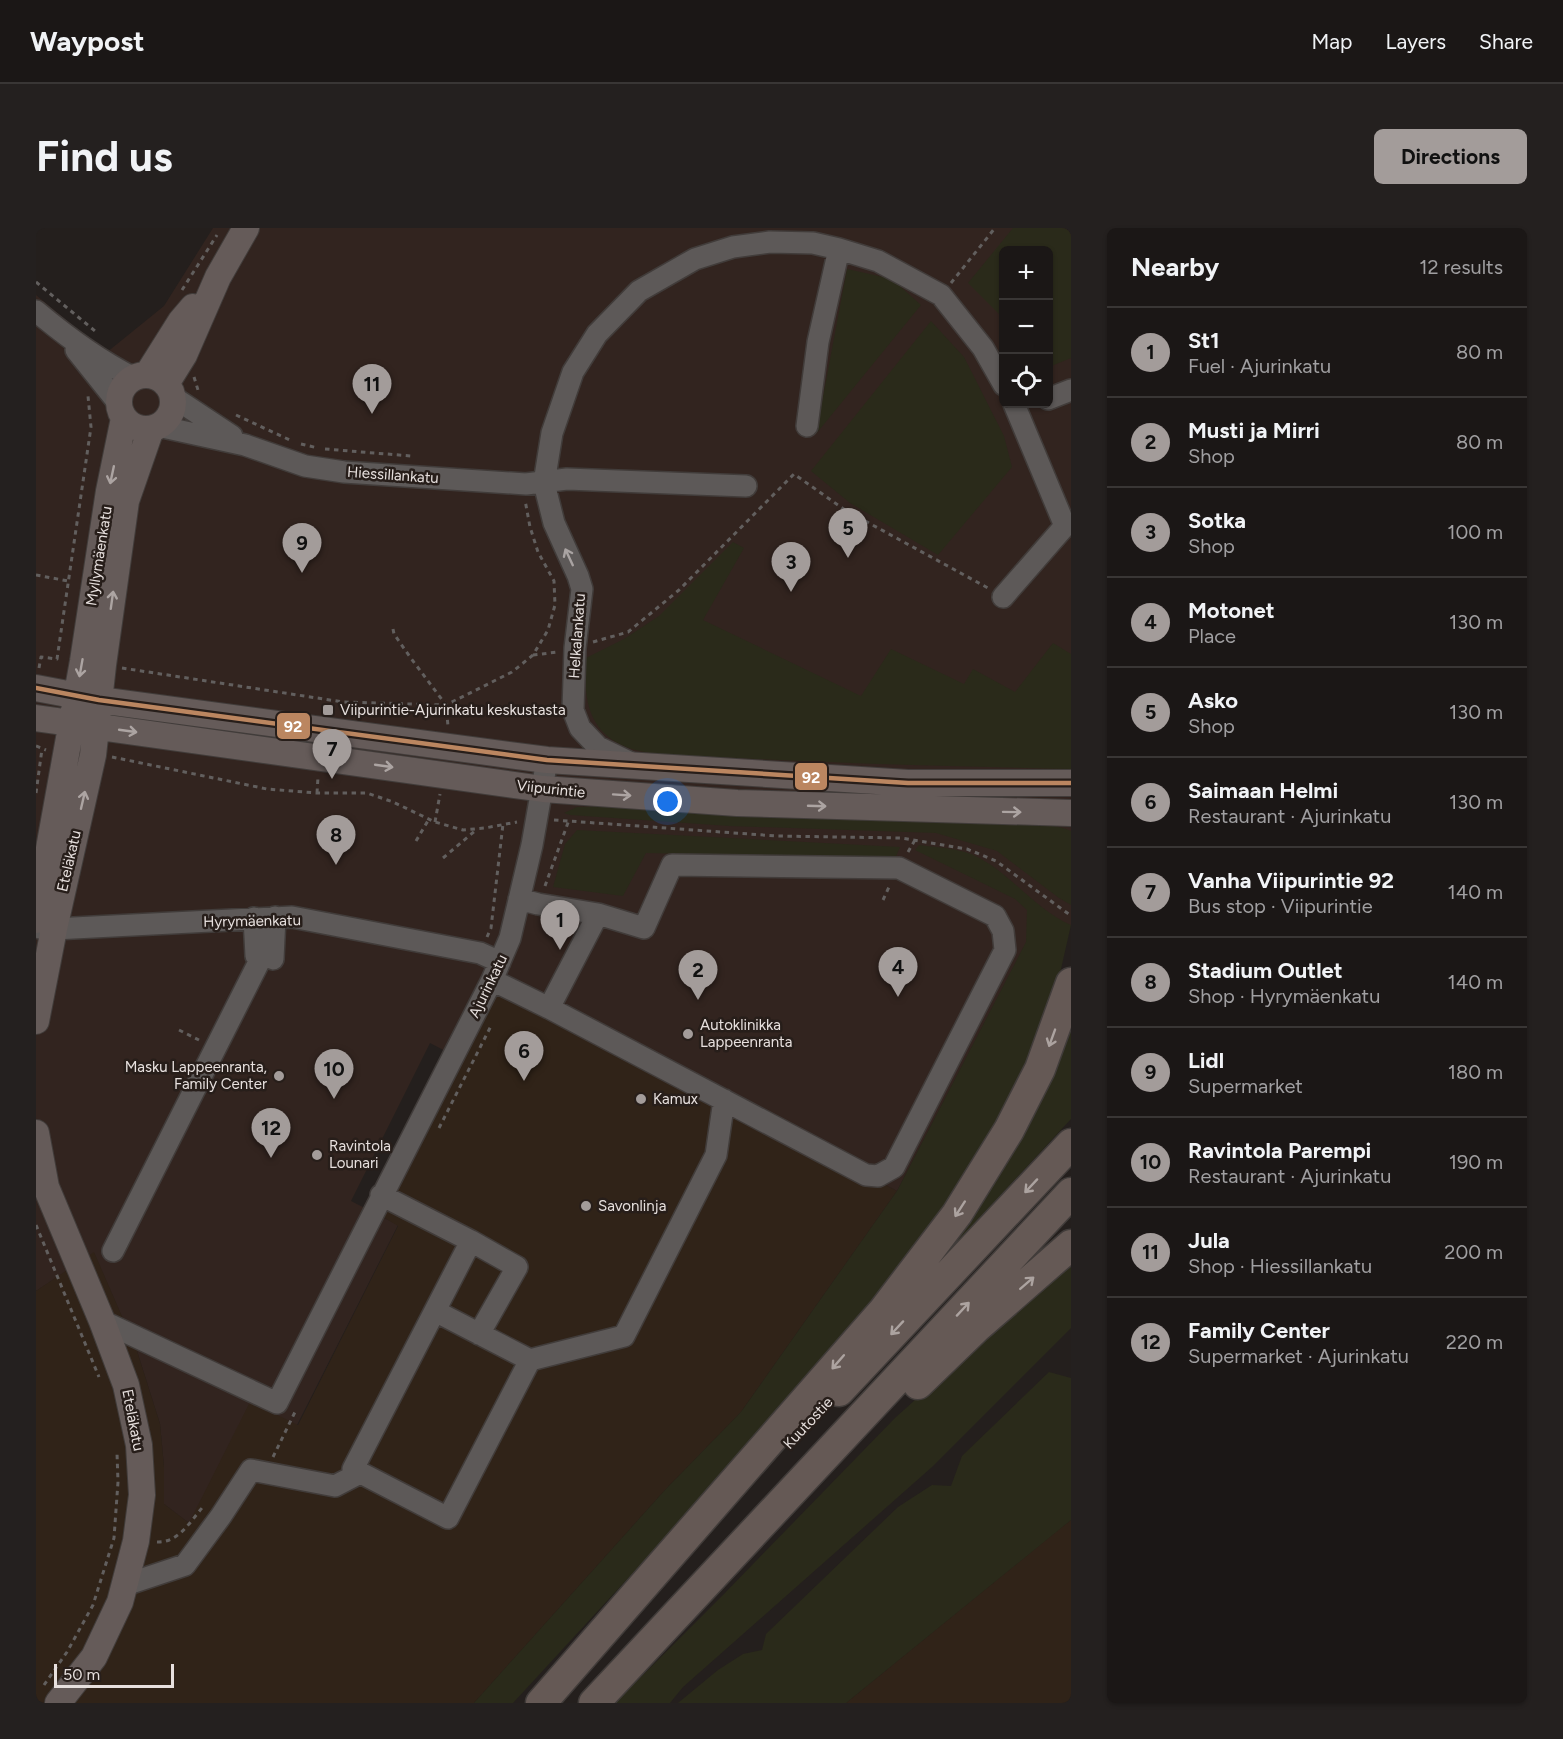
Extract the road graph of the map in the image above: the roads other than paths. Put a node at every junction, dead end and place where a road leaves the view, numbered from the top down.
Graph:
1 (246, 228) edge
2 (814, 236) edge
3 (839, 249) junction
4 (218, 277) junction
5 (36, 311) edge
6 (63, 333) junction
7 (999, 376) edge
8 (155, 384) junction
9 (1071, 390) edge
10 (1053, 397) edge
11 (1024, 408) edge
12 (122, 411) junction
13 (807, 426) dead end
14 (154, 428) junction
15 (245, 445) junction
16 (535, 483) junction
17 (746, 486) dead end
18 (1003, 597) road end
19 (93, 663) junction
20 (36, 688) edge
21 (88, 698) junction
22 (36, 718) edge
23 (70, 724) junction
24 (96, 727) junction
25 (547, 760) junction
26 (639, 767) junction
27 (1071, 783) edge
28 (543, 789) junction
29 (1071, 813) edge
30 (519, 899) junction
31 (598, 914) junction
32 (275, 917) junction
33 (254, 918) junction
34 (42, 925) edge
35 (264, 957) junction
36 (496, 971) junction
37 (1071, 983) edge
38 (549, 1008) junction
39 (36, 1021) edge
40 (724, 1100) junction
41 (36, 1133) edge
42 (1071, 1144) edge
43 (1071, 1193) edge
44 (381, 1195) junction
45 (471, 1242) junction
46 (1071, 1245) edge
47 (113, 1251) dead end
48 (435, 1311) junction
49 (102, 1320) junction
50 (479, 1334) junction
51 (530, 1360) junction
52 (360, 1473) junction
53 (125, 1585) junction
54 (51, 1694) edge
55 (601, 1696) edge
56 (543, 1703) edge

1 - 4 main road
2 - 3 street, Helkalankatu
2 - 16 street, Helkalankatu
3 - 7 street, Helkalankatu
3 - 13 street
4 - 8 main road
4 - 8 main road
5 - 6 street, Hiessillankatu
6 - 8 street, Hiessillankatu
6 - 12 street, Hiessillankatu
8 - 12 main road
8 - 14 main road
8 - 15 street, Hiessillankatu
9 - 10 street
11 - 18 street
12 - 14 main road
12 -> 19 main road, Myllymäenkatu
14 - 15 street, Hiessillankatu
19 -> 14 main road, Myllymäenkatu
15 - 16 street, Hiessillankatu
16 - 17 street, Hiessillankatu
26 -> 16 street, Helkalankatu
19 - 21 main road, Myllymäenkatu
20 - 21 main road, Viipurintie
21 - 23 main road, Eteläkatu
21 - 24 main road, Eteläkatu
21 - 25 main road, Viipurintie
22 - 23 main road, Viipurintie
23 - 24 main road, Viipurintie
23 - 34 main road, Eteläkatu
24 -> 28 main road, Viipurintie
34 -> 24 main road, Eteläkatu
25 - 26 main road, Viipurintie
25 - 28 street, Ajurinkatu
26 - 27 main road, Viipurintie
28 -> 29 main road, Viipurintie
28 - 30 street, Ajurinkatu
30 - 31 street
30 - 36 street, Ajurinkatu
31 - 38 street
31 - 40 street, Hyrymäenkatu
32 - 33 street, Hyrymäenkatu
32 - 35 street
32 - 36 street, Hyrymäenkatu
33 - 34 street, Hyrymäenkatu
33 - 35 street
34 - 39 main road, Eteläkatu
35 - 47 street
36 - 38 street, Hyrymäenkatu
36 - 44 street, Ajurinkatu
37 -> 56 highway
38 - 40 street, Hyrymäenkatu
40 - 51 street
41 - 49 main road, Eteläkatu
42 -> 56 highway, Kuutostie
55 -> 43 highway
44 - 45 street
44 - 49 street, Ajurinkatu
45 - 48 street
45 - 50 street
55 -> 46 highway
48 - 50 street
48 - 52 street
49 - 53 main road, Eteläkatu
50 - 51 street
51 - 52 street
52 - 53 street
53 - 54 main road, Eteläkatu

